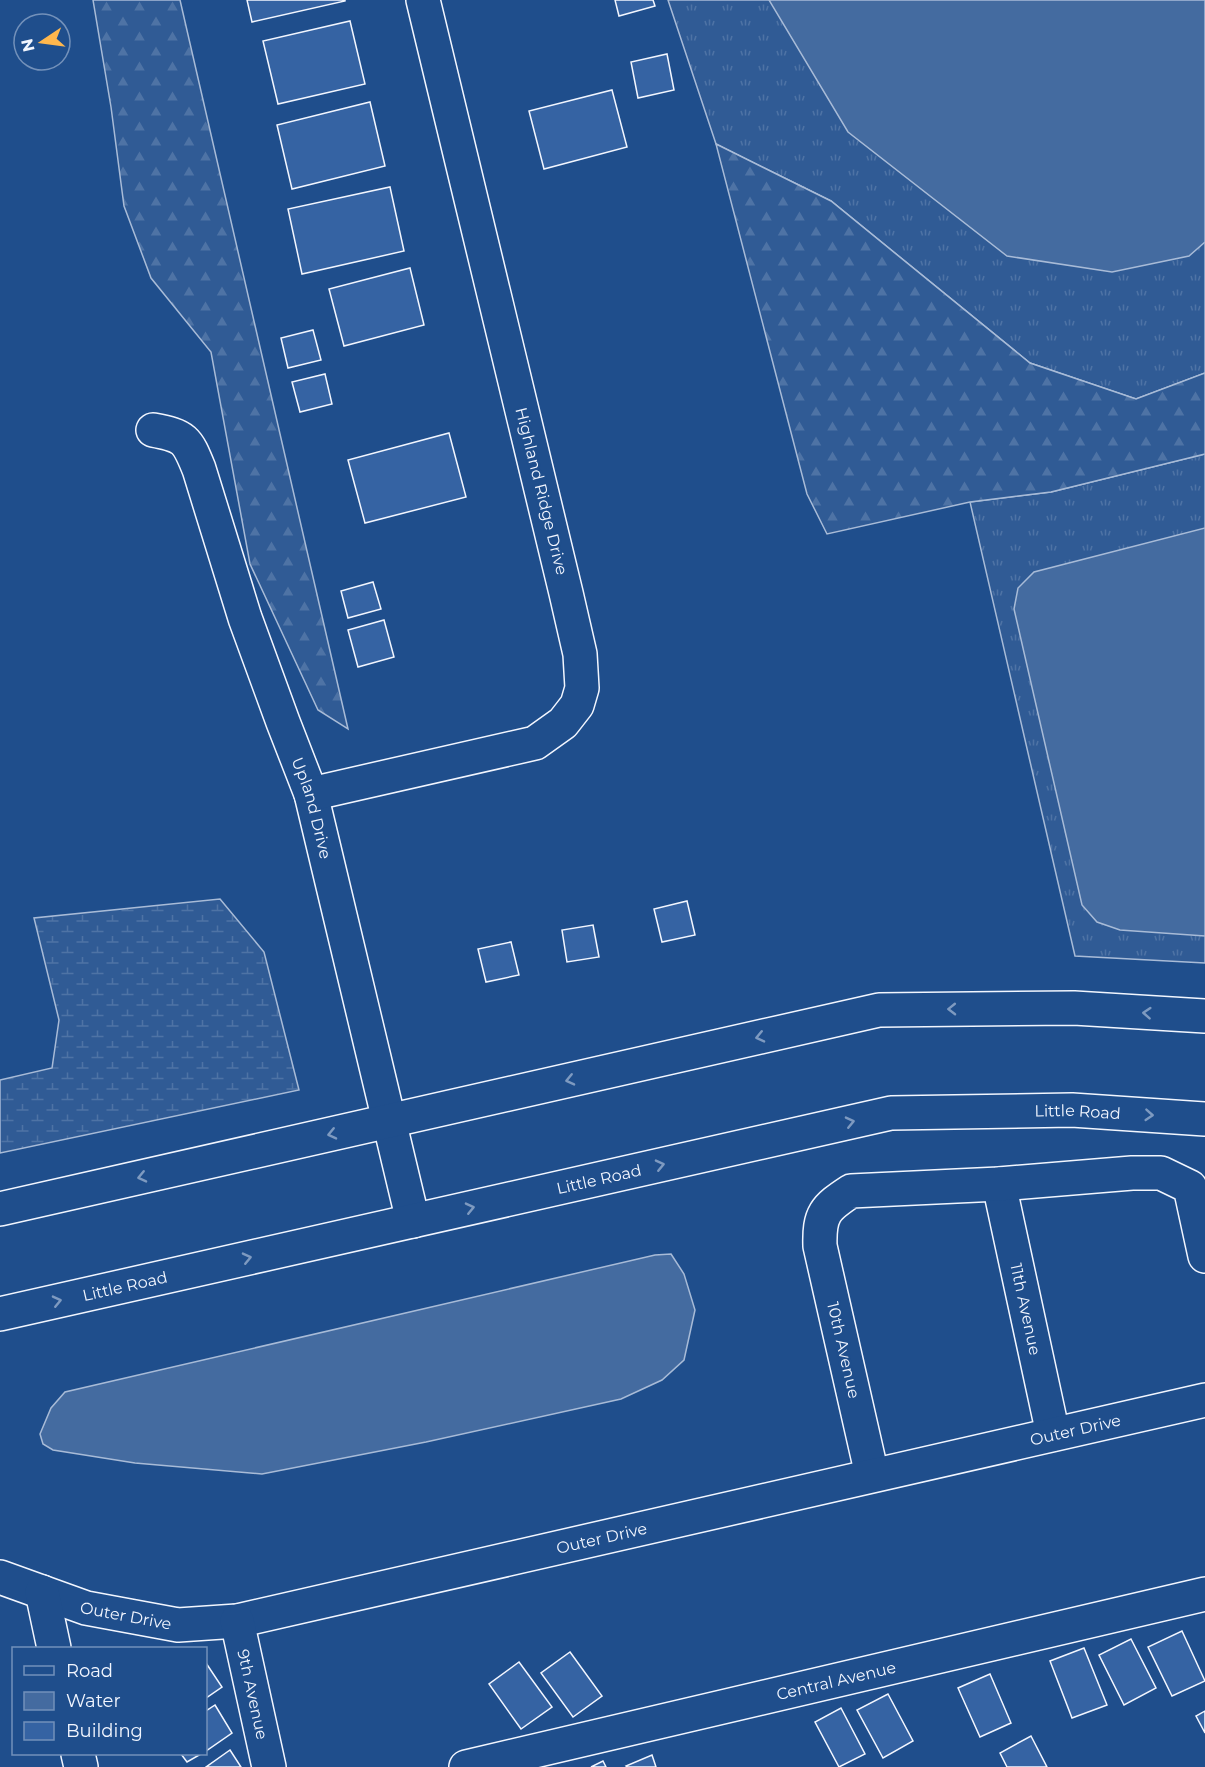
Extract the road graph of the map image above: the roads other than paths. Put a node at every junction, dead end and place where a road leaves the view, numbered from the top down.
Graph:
1 (423, 0) edge
2 (153, 429) dead end
3 (311, 794) junction
4 (1205, 1016) edge
5 (1205, 1119) edge
6 (389, 1121) junction
7 (999, 1184) junction
8 (0, 1209) edge
9 (413, 1221) junction
10 (1205, 1256) edge
11 (0, 1314) edge
12 (1205, 1400) edge
13 (1053, 1434) junction
14 (872, 1476) junction
15 (0, 1577) edge
16 (42, 1592) junction
17 (1205, 1594) edge
18 (237, 1621) junction
19 (54, 1647) edge
20 (268, 1767) edge
21 (466, 1767) edge

1 - 3 street, Highland Ridge Drive
2 - 3 street, Upland Drive
3 - 6 street, Upland Drive
4 -> 6 street
9 -> 5 street, Little Road
6 -> 8 street
6 - 9 street, Upland Drive
7 - 10 street
7 - 13 street, 11th Avenue
7 - 14 street, 10th Avenue
11 -> 9 street, Little Road
12 - 13 street, Outer Drive
13 - 14 street, Outer Drive
14 - 18 street, Outer Drive
15 - 16 street, Outer Drive
16 - 18 street, Outer Drive
16 - 19 street
17 - 21 street, Central Avenue
18 - 20 street, 9th Avenue

